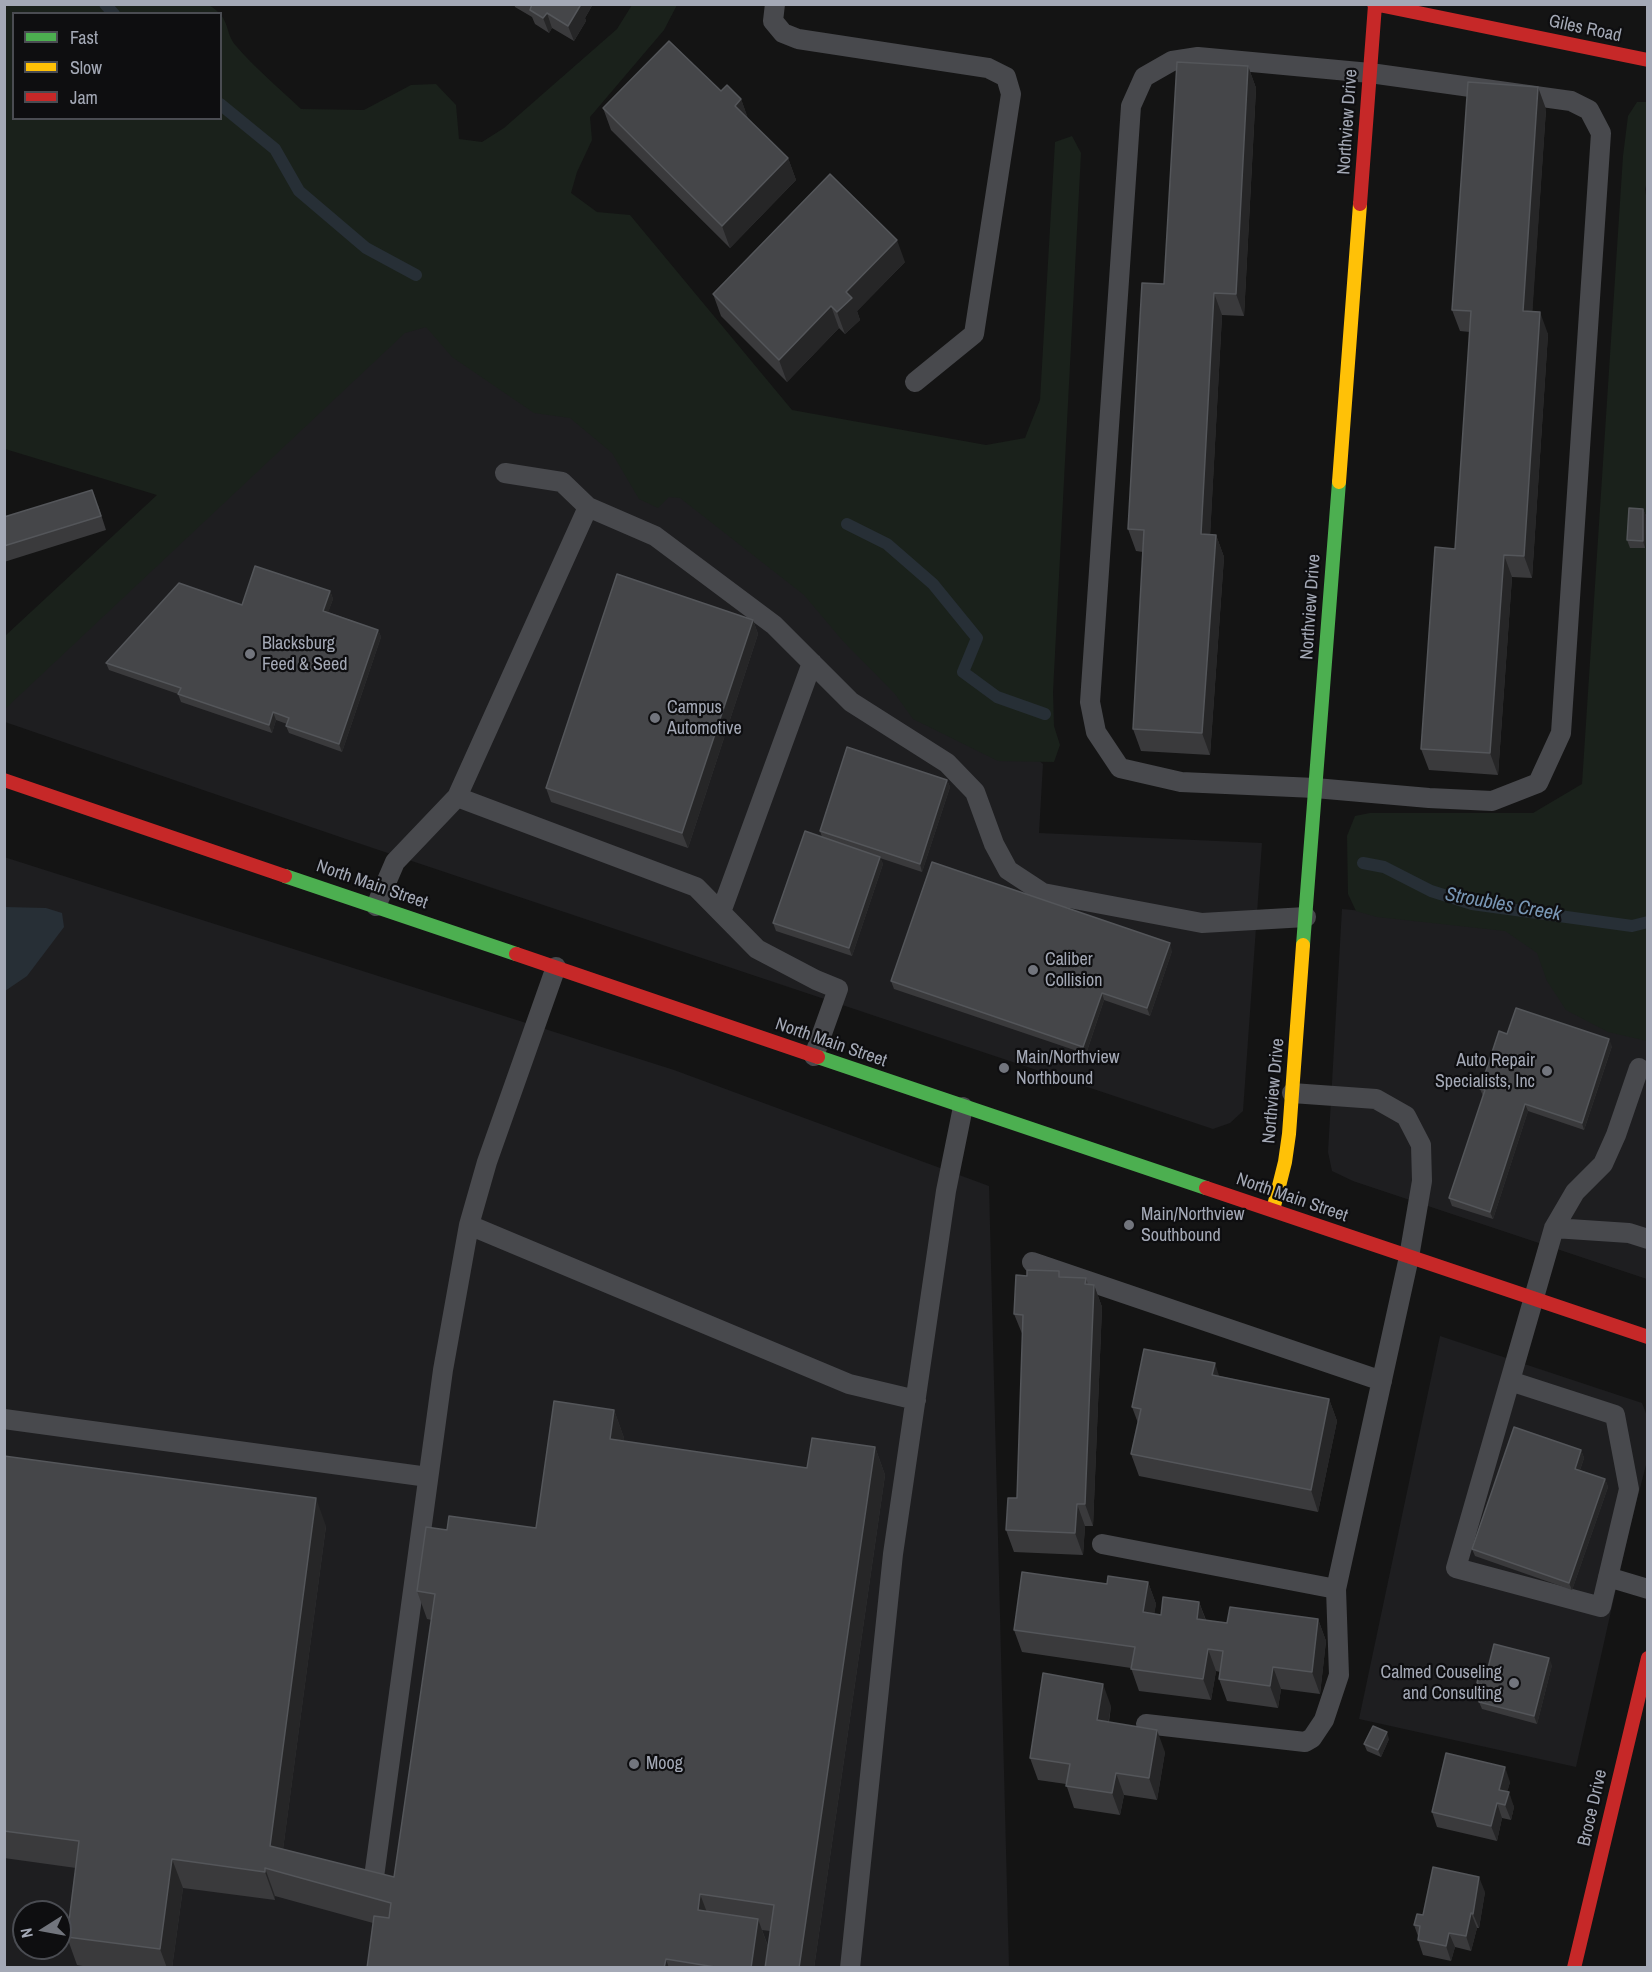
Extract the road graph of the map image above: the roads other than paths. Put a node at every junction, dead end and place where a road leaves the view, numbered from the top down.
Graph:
1 (775, 4) edge
2 (1375, 5) edge
3 (1647, 60) edge
4 (1370, 73) junction
5 (915, 382) dead end
6 (505, 473) dead end
7 (588, 507) junction
8 (812, 663) junction
9 (4, 780) edge
10 (1316, 788) junction
11 (457, 797) junction
12 (376, 906) junction
13 (721, 912) junction
14 (1306, 917) junction
15 (556, 967) junction
16 (814, 1056) junction
17 (1639, 1068) dead end
18 (1292, 1093) junction
19 (963, 1107) junction
20 (1273, 1210) junction
21 (469, 1225) junction
22 (1554, 1228) junction
23 (1647, 1239) edge
24 (1409, 1257) junction
25 (1032, 1262) dead end
26 (1533, 1298) junction
27 (1647, 1337) edge
28 (1382, 1381) junction
29 (1510, 1381) junction
30 (915, 1400) junction
31 (4, 1419) edge
32 (428, 1477) junction
33 (1102, 1544) dead end
34 (1608, 1577) junction
35 (1647, 1588) edge
36 (1336, 1589) junction
37 (1647, 1658) edge
38 (1146, 1724) dead end
39 (374, 1877) edge
40 (850, 1968) edge
41 (1574, 1968) edge

1 - 5 lane
2 - 3 street, Giles Road
2 - 4 street, Northview Drive
4 - 10 street, Northview Drive
4 - 10 lane
4 - 10 lane
6 - 7 lane
7 - 8 lane
7 - 11 lane
8 - 13 lane
8 - 14 lane
9 - 12 street, North Main Street
10 - 14 street, Northview Drive
11 - 12 lane
11 - 13 lane
12 - 15 street, North Main Street
13 - 16 lane
14 - 18 street, Northview Drive
15 - 16 street, North Main Street
15 - 21 lane
16 - 19 street, North Main Street
17 - 22 lane
18 - 20 street, Northview Drive
18 - 24 lane
19 - 20 street, North Main Street
19 - 30 lane
20 - 24 street, North Main Street
21 - 30 lane
21 - 32 lane
22 - 23 lane
22 - 26 lane
24 - 26 street, North Main Street
24 - 28 lane
25 - 28 lane
26 - 27 street, North Main Street
26 - 29 lane
28 - 36 lane
29 - 34 lane
29 - 34 lane
30 - 40 lane
31 - 32 lane
32 - 39 lane
33 - 36 lane
34 - 35 lane
36 - 38 lane
37 - 41 street, Broce Drive

